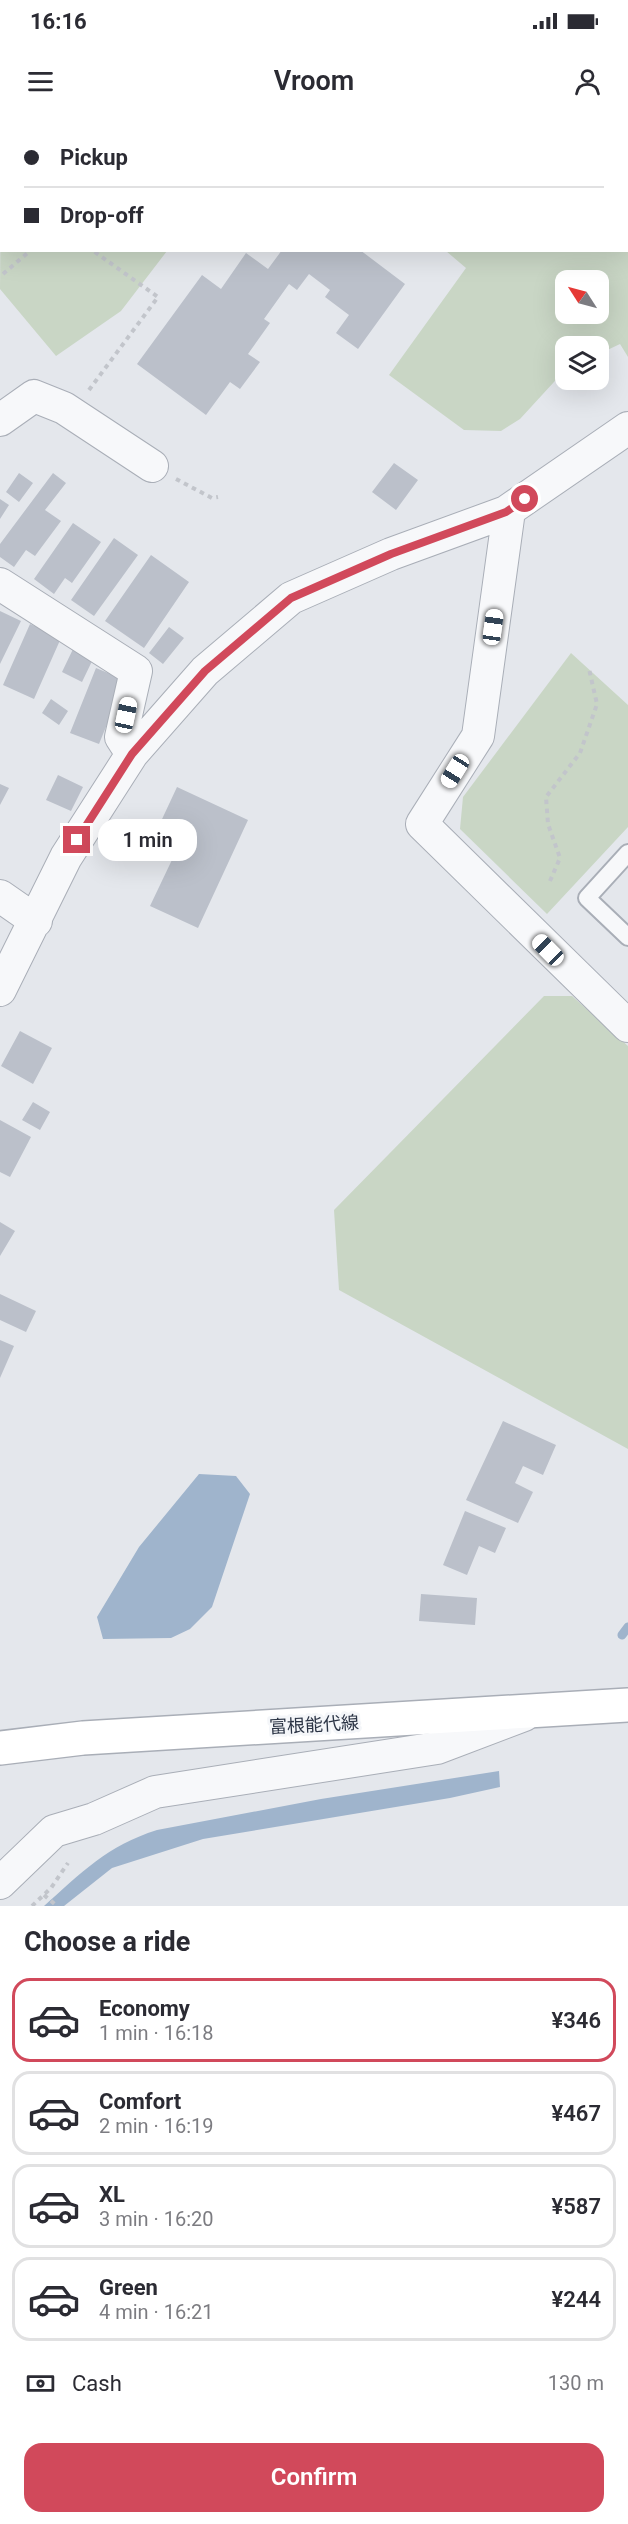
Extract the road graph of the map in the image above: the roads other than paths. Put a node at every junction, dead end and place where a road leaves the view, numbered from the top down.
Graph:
1 (0, 420) edge
2 (628, 428) edge
3 (152, 466) road end
4 (506, 512) junction
5 (0, 584) edge
6 (132, 754) junction
7 (628, 853) edge
8 (0, 896) edge
9 (36, 921) junction
10 (628, 937) edge
11 (0, 990) edge
12 (628, 1026) edge
13 (628, 1705) edge
14 (531, 1713) junction
15 (0, 1748) edge
16 (0, 1883) edge

1 - 3 street
2 - 4 street
4 - 6 street
4 - 12 street
5 - 6 street
6 - 9 street
7 - 10 lane
8 - 9 street
9 - 11 street
13 - 14 main road, 富根能代線
14 - 15 main road, 富根能代線
14 - 16 street

